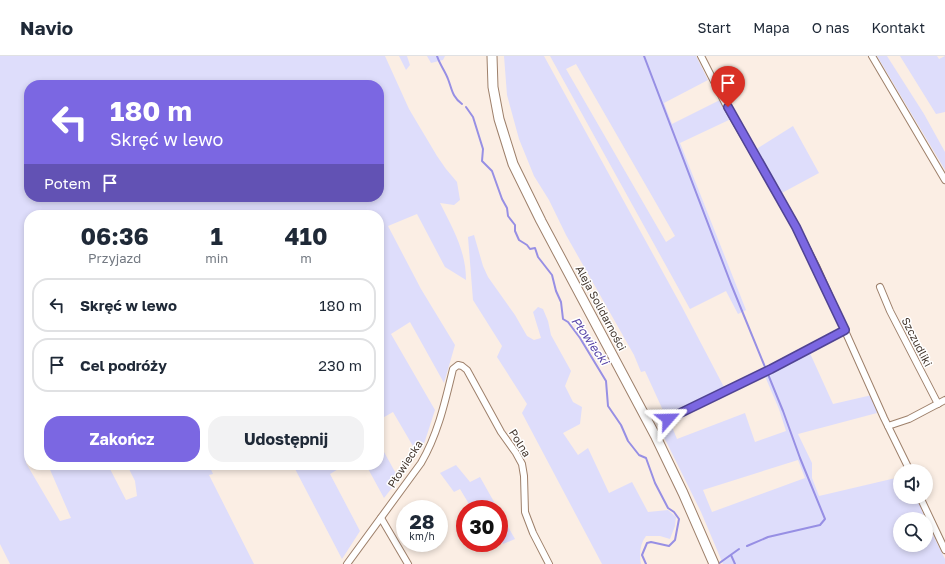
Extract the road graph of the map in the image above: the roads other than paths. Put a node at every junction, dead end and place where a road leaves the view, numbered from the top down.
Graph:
1 (492, 56) edge
2 (701, 56) edge
3 (872, 56) edge
4 (945, 180) edge
5 (880, 287) dead end
6 (845, 330) junction
7 (458, 365) joint
8 (945, 400) edge
9 (938, 404) junction
10 (668, 419) dead end
11 (888, 426) junction
12 (907, 464) edge
13 (923, 504) edge
14 (381, 518) junction
15 (945, 550) edge
16 (712, 560) edge
17 (347, 564) edge
18 (408, 564) edge
19 (549, 564) edge

1 - 16 main road, Aleja Solidarności
2 - 6 street
3 - 4 street
5 - 9 street, Szczudliki
6 - 10 street
6 - 11 street
7 - 14 street, Płowiecka
7 - 19 street, Polna
8 - 9 street
9 - 11 street
11 - 12 street
13 - 15 street
14 - 17 street, Płowiecka
14 - 18 street

